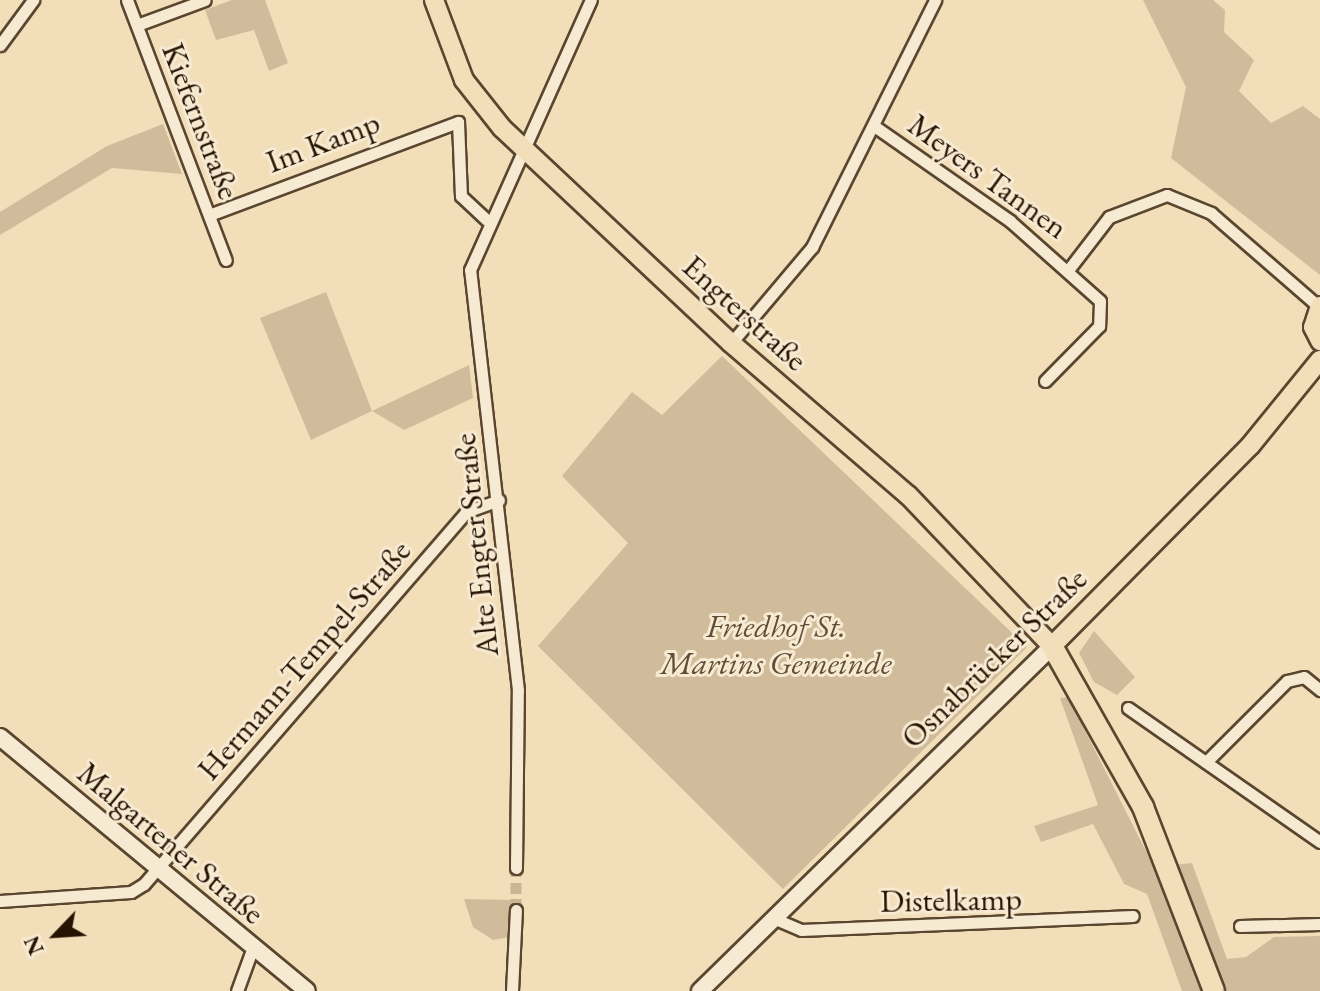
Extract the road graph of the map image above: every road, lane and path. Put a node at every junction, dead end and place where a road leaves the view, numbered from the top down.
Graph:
1 (33, 0) edge
2 (127, 0) edge
3 (205, 0) edge
4 (434, 0) edge
5 (591, 0) edge
6 (935, 0) edge
7 (137, 25) junction
8 (0, 45) edge
9 (874, 126) junction
10 (522, 147) junction
11 (209, 215) junction
12 (487, 220) junction
13 (226, 260) dead end
14 (1069, 269) junction
15 (1320, 307) edge
16 (1320, 341) edge
17 (731, 343) junction
18 (1320, 360) edge
19 (1045, 381) dead end
20 (499, 500) junction
21 (1052, 646) junction
22 (1320, 690) edge
23 (1128, 708) dead end
24 (0, 737) edge
25 (1206, 762) junction
26 (1320, 842) edge
27 (159, 868) junction
28 (516, 868) tunnel mouth
29 (0, 901) edge
30 (516, 910) tunnel mouth
31 (1133, 916) dead end
32 (773, 918) junction
33 (1320, 924) edge
34 (1240, 926) dead end
35 (253, 947) junction
36 (237, 991) edge
37 (307, 991) edge
38 (512, 991) edge
39 (700, 991) edge
40 (1214, 991) edge

1 - 8 street
2 - 7 street, Kiefernstraße
3 - 7 street
4 - 10 main road, Engterstraße
5 - 10 street, Alte Engter Straße
6 - 9 street, Meyers Tannen
7 - 11 street, Kiefernstraße
9 - 14 street, Meyers Tannen
9 - 17 street, Meyers Tannen
10 - 12 street, Alte Engter Straße
10 - 17 main road, Engterstraße
11 - 12 street, Im Kamp
11 - 13 street, Kiefernstraße
12 - 20 street, Alte Engter Straße
14 - 15 street, Meyers Tannen
14 - 19 street, Meyers Tannen
15 - 16 main road
17 - 21 main road, Engterstraße
18 - 21 main road, Osnabrücker Straße
20 - 27 street, Hermann-Tempel-Straße
20 - 28 street, Alte Engter Straße
21 - 32 main road, Osnabrücker Straße
21 - 40 highway
22 - 25 street
23 - 25 street
24 - 27 main road, Malgartener Straße
25 - 26 street
27 - 29 street, Hermann-Tempel-Straße
27 - 35 main road, Malgartener Straße
30 - 38 street
31 - 32 street, Distelkamp
32 - 39 main road, Osnabrücker Straße
33 - 34 street
35 - 36 street
35 - 37 main road, Malgartener Straße

